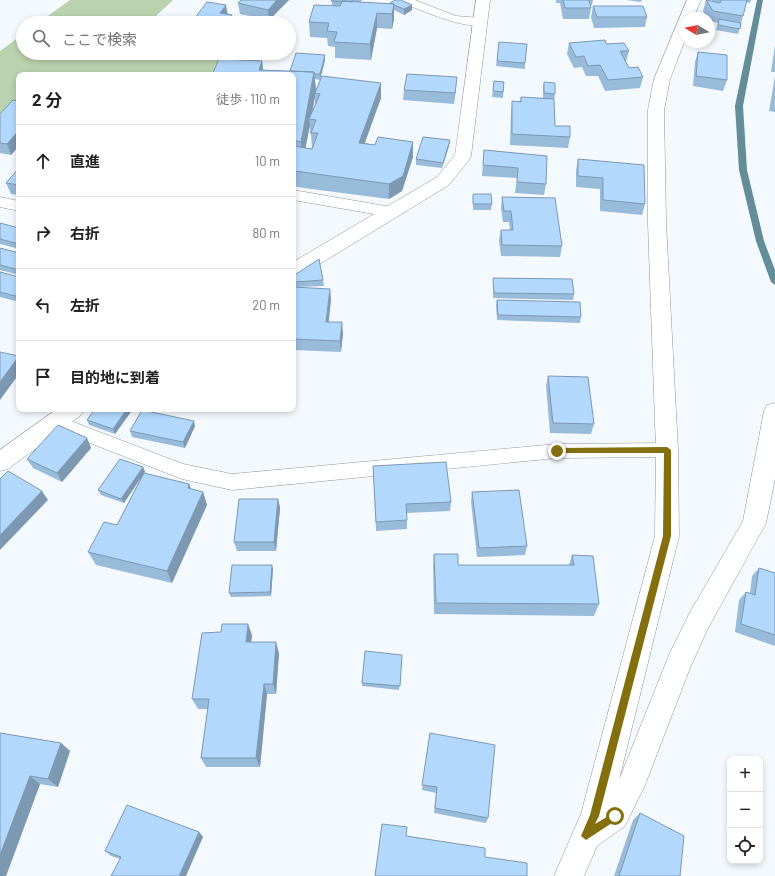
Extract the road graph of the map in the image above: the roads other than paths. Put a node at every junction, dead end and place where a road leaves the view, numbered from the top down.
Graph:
1 (405, 0) edge
2 (483, 0) edge
3 (694, 0) edge
4 (689, 12) edge
5 (480, 22) junction
6 (679, 37) edge
7 (296, 196) edge
8 (0, 202) edge
9 (16, 205) edge
10 (392, 212) junction
11 (296, 269) edge
12 (69, 412) edge
13 (775, 412) edge
14 (55, 422) junction
15 (667, 450) junction
16 (0, 462) edge
17 (586, 836) junction
18 (569, 876) edge

1 - 5 lane
2 - 5 street
3 - 4 street
5 - 10 street
6 - 15 street
7 - 10 lane
8 - 9 lane
10 - 11 street
12 - 14 street
13 - 17 street
14 - 15 lane
14 - 16 street
15 - 17 street
17 - 18 street

